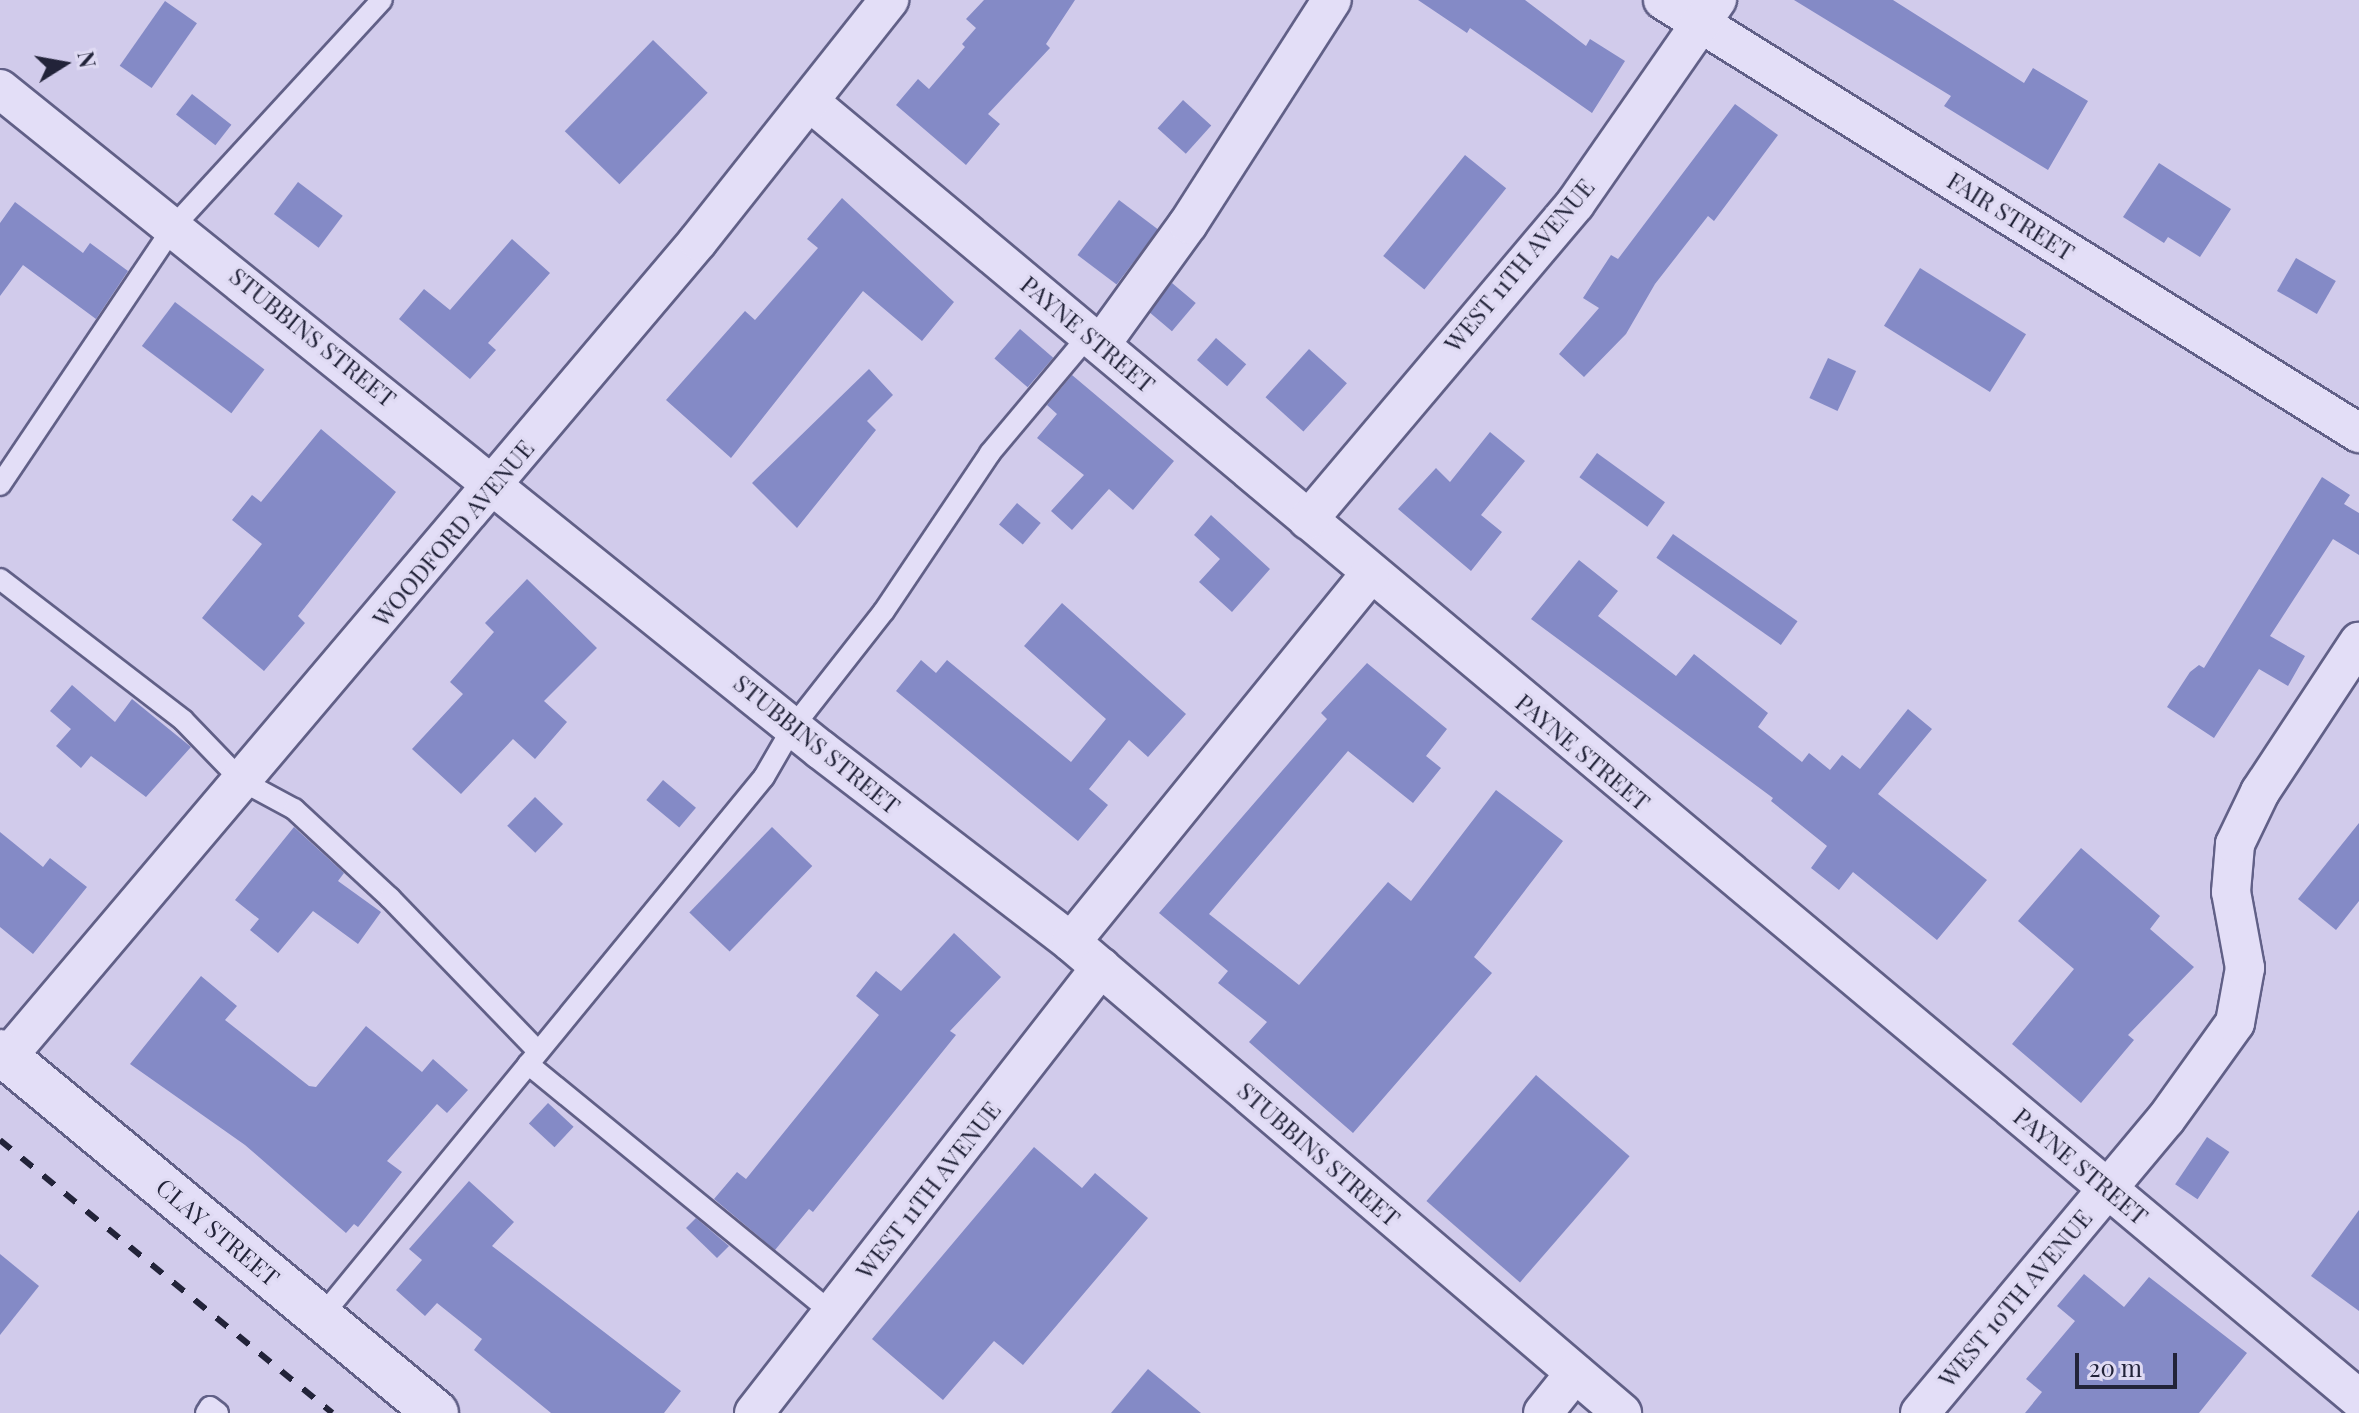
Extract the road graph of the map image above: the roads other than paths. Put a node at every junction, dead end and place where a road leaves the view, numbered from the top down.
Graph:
1 (382, 0) edge
2 (889, 0) edge
3 (1332, 0) edge
4 (1663, 0) edge
5 (1709, 12) edge
6 (0, 89) edge
7 (810, 102) junction
8 (174, 226) junction
9 (1095, 339) junction
10 (2359, 433) edge
11 (496, 483) junction
12 (0, 485) edge
13 (1308, 520) junction
14 (1370, 574) junction
15 (0, 579) edge
16 (2359, 642) edge
17 (793, 727) junction
18 (242, 781) junction
19 (1071, 942) junction
20 (1101, 967) junction
21 (3, 1054) edge
22 (533, 1057) junction
23 (2107, 1188) junction
24 (832, 1313) junction
25 (321, 1317) junction
26 (1575, 1373) junction
27 (2359, 1399) edge
28 (206, 1413) edge
29 (218, 1413) edge
30 (436, 1413) edge
31 (754, 1413) edge
32 (1543, 1413) edge
33 (1622, 1413) edge
34 (1920, 1413) edge

1 - 8 lane
2 - 7 street, WOODFORD AVENUE
3 - 9 street
4 - 5 street, FAIR STREET
5 - 10 street, FAIR STREET
5 - 13 street, WEST 11TH AVENUE
6 - 8 street, STUBBINS STREET
7 - 9 street, PAYNE STREET
7 - 11 street, WOODFORD AVENUE
8 - 11 street, STUBBINS STREET
8 - 12 lane
9 - 13 street, PAYNE STREET
9 - 17 lane
11 - 17 street, STUBBINS STREET
11 - 18 street, WOODFORD AVENUE
13 - 14 street, PAYNE STREET
14 - 19 street
14 - 23 street, PAYNE STREET
15 - 18 lane
16 - 23 street, WEST 10TH AVENUE
17 - 19 street, STUBBINS STREET
17 - 22 lane
18 - 21 street, WOODFORD AVENUE
18 - 22 lane
19 - 20 street, STUBBINS STREET
20 - 24 street, WEST 11TH AVENUE
20 - 26 street, STUBBINS STREET
21 - 25 street, CLAY STREET
22 - 24 lane
22 - 25 lane
23 - 27 street, PAYNE STREET
23 - 34 street, WEST 10TH AVENUE
24 - 31 street, WEST 11TH AVENUE
25 - 30 street, CLAY STREET
26 - 32 street
26 - 33 street, STUBBINS STREET
28 - 29 lane

